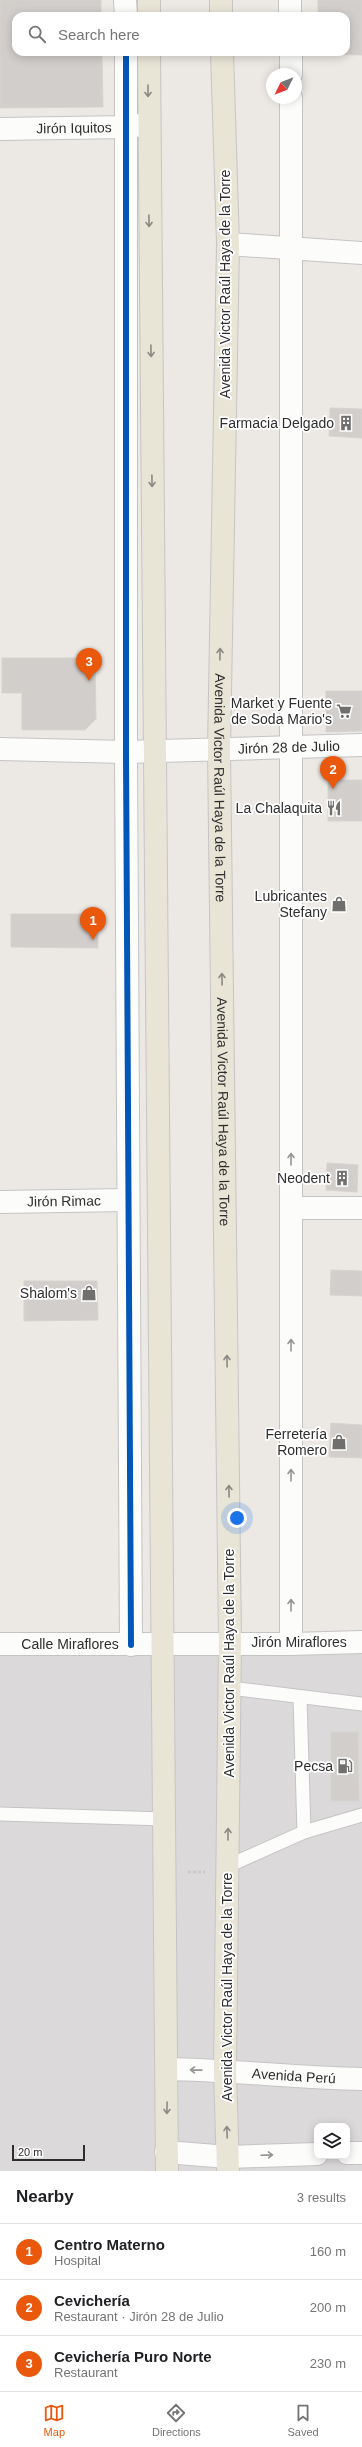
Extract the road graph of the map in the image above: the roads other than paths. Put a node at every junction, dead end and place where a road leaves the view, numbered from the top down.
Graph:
1 (125, 0) edge
2 (149, 0) edge
3 (221, 0) edge
4 (290, 0) edge
5 (126, 12) edge
6 (149, 12) edge
7 (221, 12) edge
8 (290, 12) edge
9 (126, 56) edge
10 (149, 56) edge
11 (222, 56) edge
12 (290, 56) edge
13 (291, 68) edge
14 (291, 104) edge
15 (148, 124) junction
16 (127, 127) junction
17 (0, 129) edge
18 (228, 244) junction
19 (292, 249) junction
20 (362, 253) edge
21 (362, 745) edge
22 (291, 747) junction
23 (0, 749) edge
24 (219, 750) junction
25 (154, 751) junction
26 (126, 752) junction
27 (128, 1200) junction
28 (0, 1202) edge
29 (291, 1208) junction
30 (362, 1208) edge
31 (230, 1642) junction
32 (362, 1642) edge
33 (0, 1644) edge
34 (291, 1644) junction
35 (131, 1645) junction
36 (163, 1645) junction
37 (230, 1688) junction
38 (300, 1697) junction
39 (362, 1704) edge
40 (0, 1814) edge
41 (362, 1815) edge
42 (165, 1819) junction
43 (304, 1832) junction
44 (227, 1870) junction
45 (167, 2070) junction
46 (225, 2070) junction
47 (362, 2079) edge
48 (350, 2153) edge
49 (362, 2153) edge
50 (314, 2154) edge
51 (166, 2161) edge
52 (228, 2164) edge

1 - 5 street
2 - 6 main road
3 - 7 main road
4 - 8 street
9 - 16 street
10 -> 15 main road
11 - 18 main road, Avenida Victor Raúl Haya de la Torre
12 - 13 street
14 - 19 street
15 - 16 street, Jirón Iquitos
15 -> 25 main road
16 - 17 street, Jirón Iquitos
16 - 26 street
18 - 19 street
24 -> 18 main road, Avenida Victor Raúl Haya de la Torre
19 - 20 street
19 - 22 street
21 - 22 street, Jirón 28 de Julio
22 - 24 street, Jirón 28 de Julio
29 -> 22 street
23 - 26 street, Jirón 28 de Julio
24 - 25 street, Jirón 28 de Julio
31 -> 24 main road, Avenida Victor Raúl Haya de la Torre
25 - 26 street, Jirón 28 de Julio
25 - 36 main road
26 - 27 street
27 - 28 street, Jirón Rimac
27 - 35 street
29 - 30 street
34 -> 29 street
31 - 34 street, Jirón Miraflores
31 - 36 street, Jirón Miraflores
31 - 37 main road, Avenida Victor Raúl Haya de la Torre
32 - 34 street, Jirón Miraflores
33 - 35 street, Calle Miraflores
35 - 36 street, Calle Miraflores
36 - 42 main road
37 - 38 lane
44 -> 37 main road, Avenida Victor Raúl Haya de la Torre
38 - 39 lane
38 - 43 lane
40 - 42 lane
41 - 43 lane
42 - 45 main road
43 - 44 lane
44 - 46 main road, Avenida Victor Raúl Haya de la Torre
46 -> 45 street, Avenida Perú
45 -> 51 main road
46 - 47 street, Avenida Perú
52 -> 46 main road, Avenida Victor Raúl Haya de la Torre
48 - 49 street
52 -> 50 street
51 - 52 street

